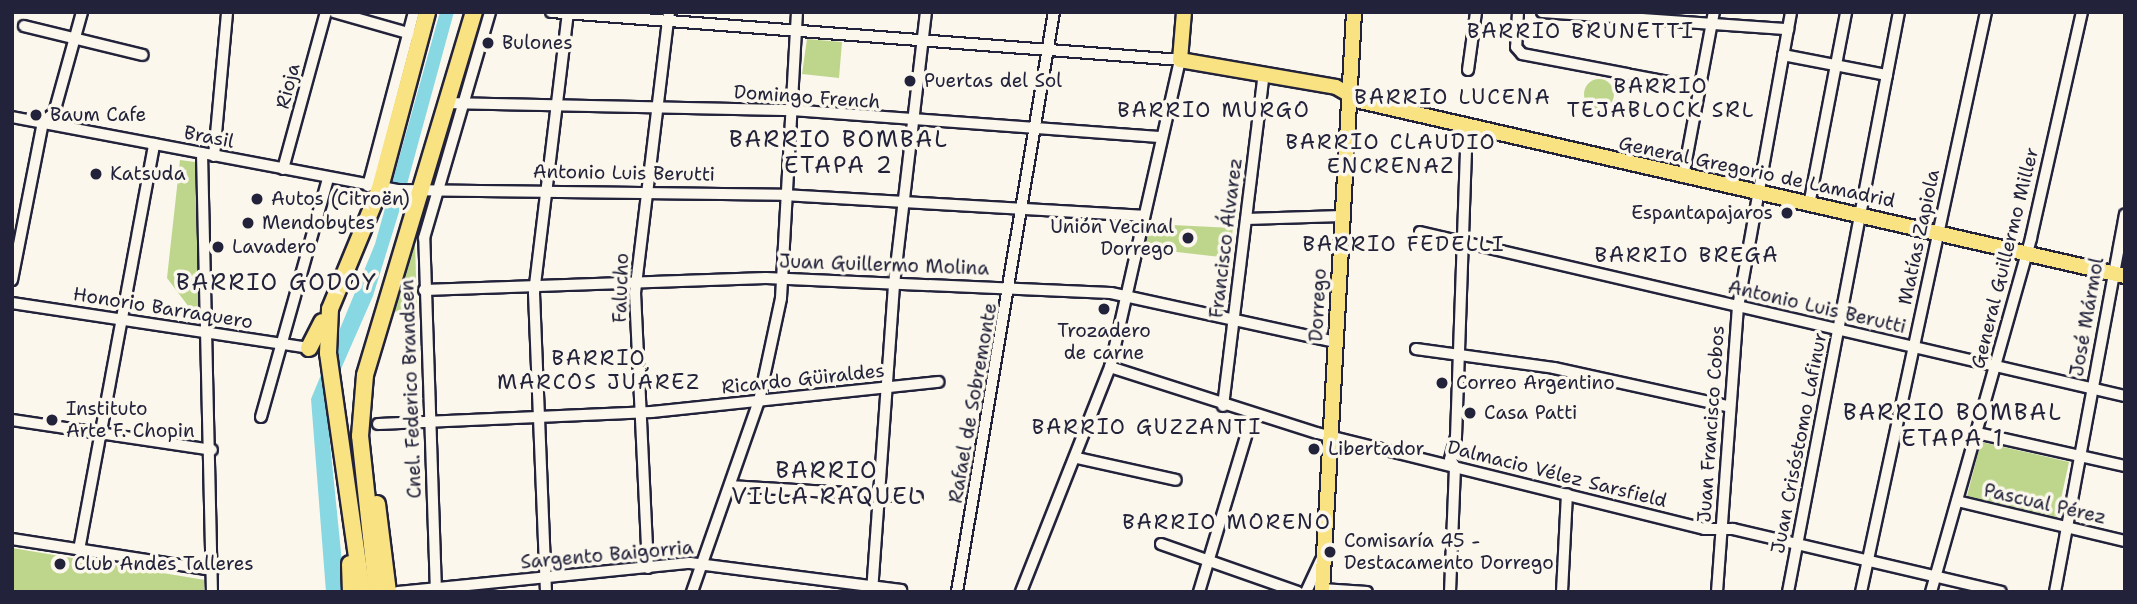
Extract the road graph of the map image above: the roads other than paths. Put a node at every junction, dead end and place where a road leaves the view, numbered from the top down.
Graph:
1 (82, 12) edge
2 (227, 12) edge
3 (326, 12) edge
4 (334, 12) edge
5 (414, 12) edge
6 (427, 12) edge
7 (474, 12) edge
8 (490, 12) edge
9 (551, 12) edge
10 (797, 12) edge
11 (926, 12) edge
12 (1055, 12) edge
13 (1184, 12) edge
14 (1354, 12) edge
15 (1476, 12) edge
16 (1518, 12) edge
17 (1542, 12) edge
18 (1791, 12) edge
19 (1846, 12) edge
20 (1899, 12) edge
21 (1986, 12) edge
22 (2082, 12) edge
23 (568, 13) edge
24 (668, 17) edge
25 (1713, 18) edge
26 (24, 26) dead end
27 (1788, 29) junction
28 (796, 30) junction
29 (414, 35) junction
30 (74, 38) junction
31 (924, 40) junction
32 (1052, 51) junction
33 (1783, 54) junction
34 (143, 55) dead end
35 (1180, 60) junction
36 (1836, 65) junction
37 (1468, 70) dead end
38 (1264, 74) junction
39 (1887, 75) junction
40 (1700, 88) junction
41 (1350, 95) junction
42 (457, 103) junction
43 (558, 105) junction
44 (659, 107) junction
45 (790, 110) junction
46 (12, 117) edge
47 (43, 122) junction
48 (915, 122) junction
49 (1466, 126) junction
50 (1039, 130) junction
51 (1161, 137) junction
52 (154, 144) junction
53 (202, 153) junction
54 (214, 156) junction
55 (283, 169) junction
56 (1684, 177) junction
57 (328, 178) junction
58 (442, 187) junction
59 (389, 189) junction
60 (425, 189) junction
61 (547, 189) junction
62 (648, 191) junction
63 (1756, 193) junction
64 (783, 195) junction
65 (904, 202) junction
66 (1809, 205) junction
67 (1025, 208) junction
68 (2125, 214) edge
69 (1861, 215) junction
70 (1142, 216) junction
71 (1342, 216) junction
72 (1246, 219) junction
73 (1938, 231) junction
74 (1420, 232) dead end
75 (1463, 243) junction
76 (2027, 252) junction
77 (2118, 274) edge
78 (779, 278) junction
79 (12, 281) edge
80 (635, 281) junction
81 (894, 284) junction
82 (535, 286) junction
83 (1011, 288) junction
84 (424, 290) junction
85 (1123, 296) junction
86 (332, 297) junction
87 (12, 303) edge
88 (1738, 307) junction
89 (122, 319) junction
90 (1233, 325) junction
91 (1839, 330) junction
92 (209, 333) junction
93 (1336, 342) junction
94 (282, 344) junction
95 (1913, 347) junction
96 (309, 348) joint
97 (1416, 349) dead end
98 (1459, 354) junction
99 (1995, 366) junction
100 (1110, 367) junction
101 (938, 382) dead end
102 (887, 388) junction
103 (2091, 388) junction
104 (2125, 396) edge
105 (759, 401) junction
106 (1223, 406) junction
107 (1727, 406) junction
108 (641, 413) junction
109 (360, 414) junction
110 (1252, 416) junction
111 (261, 417) dead end
112 (539, 417) junction
113 (12, 420) edge
114 (429, 422) junction
115 (378, 424) dead end
116 (100, 433) junction
117 (1977, 433) junction
118 (1331, 436) junction
119 (212, 450) junction
120 (2080, 456) junction
121 (1077, 458) junction
122 (2125, 466) edge
123 (1455, 467) junction
124 (349, 478) junction
125 (1176, 480) dead end
126 (730, 486) junction
127 (1566, 494) junction
128 (879, 495) junction
129 (917, 497) dead end
130 (1957, 501) junction
131 (2067, 527) junction
132 (1721, 530) junction
133 (12, 539) edge
134 (2125, 541) edge
135 (1161, 544) dead end
136 (1797, 544) junction
137 (79, 550) junction
138 (1322, 558) junction
139 (1208, 560) junction
140 (1868, 560) junction
141 (702, 564) junction
142 (648, 568) junction
143 (214, 570) junction
144 (1936, 576) junction
145 (545, 578) junction
146 (872, 589) edge
147 (436, 590) edge
148 (901, 590) dead end
149 (1322, 591) edge
150 (1994, 591) edge
151 (212, 592) edge
152 (351, 592) edge
153 (362, 592) edge
154 (377, 592) edge
155 (388, 592) edge
156 (398, 592) edge
157 (546, 592) edge
158 (692, 592) edge
159 (957, 592) edge
160 (1021, 592) edge
161 (1199, 592) edge
162 (1298, 592) edge
163 (1306, 592) edge
164 (1367, 592) edge
165 (1450, 592) edge
166 (1562, 592) edge
167 (1717, 592) edge
168 (1788, 592) edge
169 (1861, 592) edge
170 (1931, 592) edge
171 (2055, 592) edge

1 - 30 street
2 - 54 street
3 - 55 street, Rioja
4 - 29 street
5 - 29 street
6 - 29 highway
7 - 42 highway
8 - 42 street, Cnel. Federico Brandsen
9 - 23 street, General Gregorio de Lamadrid
10 - 28 street
11 - 31 street
12 - 32 street, Rafael de Sobremonte
13 - 35 main road
14 - 41 main road, Dorrego
15 - 37 street
16 - 40 street
17 - 25 street
18 - 27 street, Juan Francisco Cobos
19 - 36 street
20 - 39 street, Juan Crisóstomo Lafinur
21 - 73 street, Matías Zapiola
22 - 76 street, General Guillermo Miller
23 - 24 street, General Gregorio de Lamadrid
23 - 43 street
24 - 28 street, General Gregorio de Lamadrid
24 - 44 street, Falucho
25 - 27 street
25 - 40 street
26 - 30 street
27 - 33 street, Juan Francisco Cobos
28 - 31 street, General Gregorio de Lamadrid
28 - 45 street
29 - 59 highway
30 - 34 street
30 - 47 street
31 - 32 street, General Gregorio de Lamadrid
31 - 48 street
32 - 35 street, General Gregorio de Lamadrid
32 - 50 street, Rafael de Sobremonte
33 - 36 street
33 - 63 street, Juan Francisco Cobos
35 - 38 main road, General Gregorio de Lamadrid
35 - 51 street
36 - 39 street
36 - 66 street
38 - 41 main road, General Gregorio de Lamadrid
38 - 72 street, Francisco Álvarez
39 - 69 street, Juan Crisóstomo Lafinur
40 - 56 street
41 - 49 main road, General Gregorio de Lamadrid
41 - 71 main road, Dorrego
42 - 43 street, Domingo French
42 - 58 street, Cnel. Federico Brandsen
42 - 60 highway
43 - 44 street, Domingo French
43 - 61 street
44 - 45 street, Domingo French
44 - 62 street, Falucho
45 - 48 street, Domingo French
45 - 64 street
46 - 47 street, Brasil
47 - 52 street, Brasil
47 - 79 street
48 - 50 street, Domingo French
48 - 65 street
49 - 56 main road, General Gregorio de Lamadrid
49 - 75 street
50 - 51 street, Domingo French
50 - 67 street, Rafael de Sobremonte
51 - 70 street
52 - 53 street, Brasil
52 - 89 street
53 - 54 street, Brasil
53 - 92 street
54 - 55 street, Brasil
55 - 57 street, Brasil
56 - 63 main road, General Gregorio de Lamadrid
57 - 59 street, Brasil
57 - 94 street
58 - 60 street, Antonio Luis Berutti
58 - 61 street, Antonio Luis Berutti
58 - 84 street, Cnel. Federico Brandsen
59 - 60 street, Antonio Luis Berutti
59 - 86 highway
60 - 109 highway
61 - 62 street, Antonio Luis Berutti
61 - 82 street
62 - 64 street, Antonio Luis Berutti
62 - 80 street, Falucho
63 - 66 main road, General Gregorio de Lamadrid
63 - 88 street, Juan Francisco Cobos
64 - 65 street, Antonio Luis Berutti
64 - 78 street
65 - 67 street, Antonio Luis Berutti
65 - 81 street
66 - 69 main road, General Gregorio de Lamadrid
67 - 70 street, Antonio Luis Berutti
67 - 83 street, Rafael de Sobremonte
68 - 77 street, José Mármol
69 - 73 main road, General Gregorio de Lamadrid
69 - 91 street, Juan Crisóstomo Lafinur
70 - 85 street
71 - 72 street
71 - 93 main road, Dorrego
72 - 90 street, Francisco Álvarez
73 - 76 main road, General Gregorio de Lamadrid
73 - 95 street, Matías Zapiola
74 - 75 street, Antonio Luis Berutti
75 - 88 street, Antonio Luis Berutti
75 - 98 street
76 - 77 main road, General Gregorio de Lamadrid
76 - 99 street, General Guillermo Miller
77 - 103 street, José Mármol
78 - 80 street, Juan Guillermo Molina
78 - 81 street, Juan Guillermo Molina
78 - 105 street
80 - 82 street, Juan Guillermo Molina
80 - 108 street, Falucho
81 - 83 street, Juan Guillermo Molina
81 - 102 street
82 - 84 street, Juan Guillermo Molina
82 - 112 street
83 - 85 street, Juan Guillermo Molina
83 - 159 street, Rafael de Sobremonte
84 - 114 street, Cnel. Federico Brandsen
85 - 90 street, Juan Guillermo Molina
85 - 100 street
86 - 96 highway
86 - 124 highway
87 - 89 street, Honorio Barraquero
88 - 91 street, Antonio Luis Berutti
88 - 107 street, Juan Francisco Cobos
89 - 92 street, Honorio Barraquero
89 - 116 street
90 - 93 street, Juan Guillermo Molina
90 - 106 street, Francisco Álvarez
91 - 95 street, Antonio Luis Berutti
91 - 136 street, Juan Crisóstomo Lafinur
92 - 94 street, Honorio Barraquero
92 - 119 street
93 - 118 main road, Dorrego
94 - 96 street, Honorio Barraquero
94 - 111 street
95 - 99 street, Antonio Luis Berutti
95 - 140 street, Matías Zapiola
97 - 98 street
98 - 107 street
98 - 123 street
99 - 103 street, Antonio Luis Berutti
99 - 117 street, General Guillermo Miller
100 - 106 street, Dalmacio Vélez Sarsfield
100 - 121 street
101 - 102 street, Ricardo Güiraldes
102 - 105 street, Ricardo Güiraldes
102 - 128 street
103 - 104 street, Antonio Luis Berutti
103 - 120 street, José Mármol
105 - 108 street, Ricardo Güiraldes
105 - 126 street
106 - 110 street, Dalmacio Vélez Sarsfield
107 - 132 street, Juan Francisco Cobos
108 - 112 street, Ricardo Güiraldes
108 - 142 street, Falucho
109 - 154 highway
109 - 155 highway
110 - 118 street, Dalmacio Vélez Sarsfield
110 - 139 street
112 - 114 street, Ricardo Güiraldes
112 - 145 street
113 - 116 street
114 - 115 street, Ricardo Güiraldes
114 - 147 street, Cnel. Federico Brandsen
116 - 119 street
116 - 137 street
117 - 120 street
117 - 130 street, General Guillermo Miller
118 - 123 street, Dalmacio Vélez Sarsfield
118 - 138 main road, Dorrego
119 - 143 street
120 - 122 street
120 - 131 street, José Mármol
121 - 125 street
121 - 160 street
123 - 127 street, Dalmacio Vélez Sarsfield
123 - 165 street
124 - 152 highway
124 - 153 highway
126 - 128 street
126 - 141 street
127 - 132 street, Dalmacio Vélez Sarsfield
127 - 166 street
128 - 129 street
128 - 146 street
130 - 131 street, Pascual Pérez
130 - 144 street, General Guillermo Miller
131 - 134 street, Pascual Pérez
131 - 171 street, José Mármol
132 - 136 street, Dalmacio Vélez Sarsfield
132 - 167 street, Juan Francisco Cobos
133 - 137 street
135 - 139 street
136 - 140 street, Dalmacio Vélez Sarsfield
136 - 168 street, Juan Crisóstomo Lafinur
137 - 143 street
138 - 149 main road, Dorrego
138 - 163 street, Dorrego
139 - 161 street
139 - 162 street
140 - 144 street, Dalmacio Vélez Sarsfield
140 - 169 street, Matías Zapiola
141 - 142 street, Sargento Baigorria
141 - 146 street, Sargento Baigorria
141 - 158 street
142 - 145 street, Sargento Baigorria
143 - 151 street
144 - 150 street, Dalmacio Vélez Sarsfield
144 - 170 street, General Guillermo Miller
145 - 147 street, Sargento Baigorria
145 - 157 street
146 - 148 street, Sargento Baigorria
147 - 156 street, Sargento Baigorria
149 - 164 street

